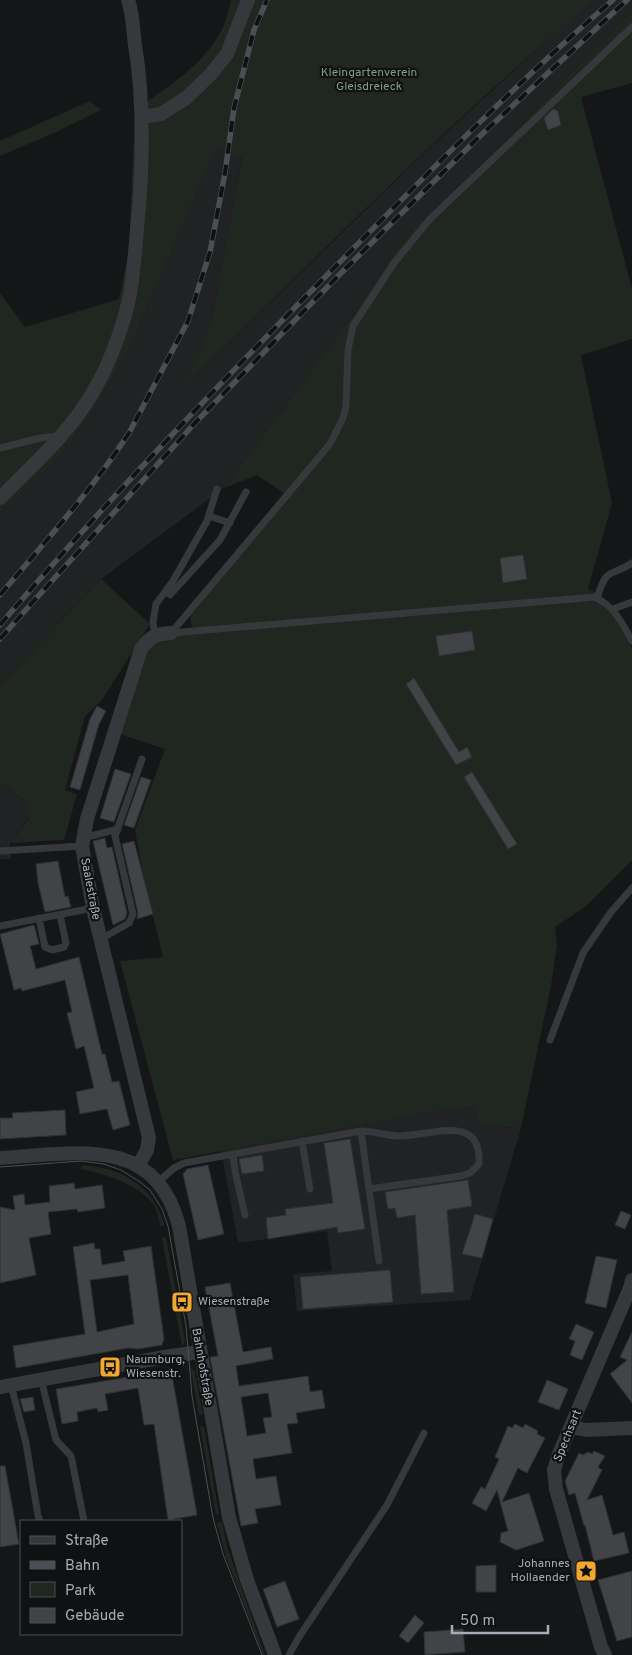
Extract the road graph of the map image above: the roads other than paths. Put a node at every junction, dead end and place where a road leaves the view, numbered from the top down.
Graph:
1 (128, 0) edge
2 (248, 0) edge
3 (632, 27) edge
4 (142, 117) junction
5 (60, 436) junction
6 (0, 448) edge
7 (217, 489) dead end
8 (246, 492) dead end
9 (0, 498) edge
10 (209, 516) junction
11 (230, 523) junction
12 (632, 563) edge
13 (171, 591) junction
14 (597, 598) junction
15 (632, 602) edge
16 (613, 609) junction
17 (171, 633) junction
18 (155, 635) junction
19 (632, 642) edge
20 (142, 759) dead end
21 (118, 829) junction
22 (83, 841) junction
23 (0, 851) edge
24 (632, 888) edge
25 (93, 908) junction
26 (60, 915) junction
27 (39, 918) junction
28 (0, 926) edge
29 (101, 939) junction
30 (550, 1040) dead end
31 (361, 1131) junction
32 (302, 1142) junction
33 (233, 1154) junction
34 (0, 1158) edge
35 (138, 1166) junction
36 (158, 1182) junction
37 (310, 1188) dead end
38 (369, 1190) junction
39 (245, 1215) dead end
40 (379, 1261) dead end
41 (632, 1280) edge
42 (200, 1352) junction
43 (41, 1379) junction
44 (5, 1386) edge
45 (572, 1426) junction
46 (632, 1428) edge
47 (424, 1433) dead end
48 (40, 1520) edge
49 (84, 1520) edge
50 (275, 1655) edge
51 (289, 1655) edge
52 (605, 1655) edge

1 - 4 street
2 - 4 street
3 - 17 lane
4 - 5 street
5 - 6 lane
5 - 9 street
7 - 10 lane
8 - 11 lane
10 - 11 lane
10 - 13 lane
11 - 13 lane
12 - 14 lane
13 - 18 lane
14 - 16 lane
14 - 17 lane
15 - 16 lane
16 - 19 lane
17 - 18 street
18 - 22 street, Saalestraße
20 - 21 lane
21 - 22 lane
21 - 29 lane
22 - 23 lane
22 - 25 street, Saalestraße
24 - 30 lane
25 - 26 lane
25 - 29 street, Saalestraße
26 - 27 lane
26 - 27 lane
27 - 28 lane
29 - 35 street, Saalestraße
31 - 32 lane
31 - 38 lane
31 - 38 lane
32 - 33 lane
32 - 37 lane
33 - 36 lane
33 - 39 lane
34 - 35 street, Bahnhofstraße
35 - 36 street, Bahnhofstraße
36 - 42 street, Bahnhofstraße
38 - 40 lane
41 - 45 street, Spechsart
42 - 43 street
42 - 50 street, Bahnhofstraße
43 - 44 street
43 - 49 lane
44 - 48 lane
45 - 46 street
45 - 52 street, Spechsart
47 - 51 lane

